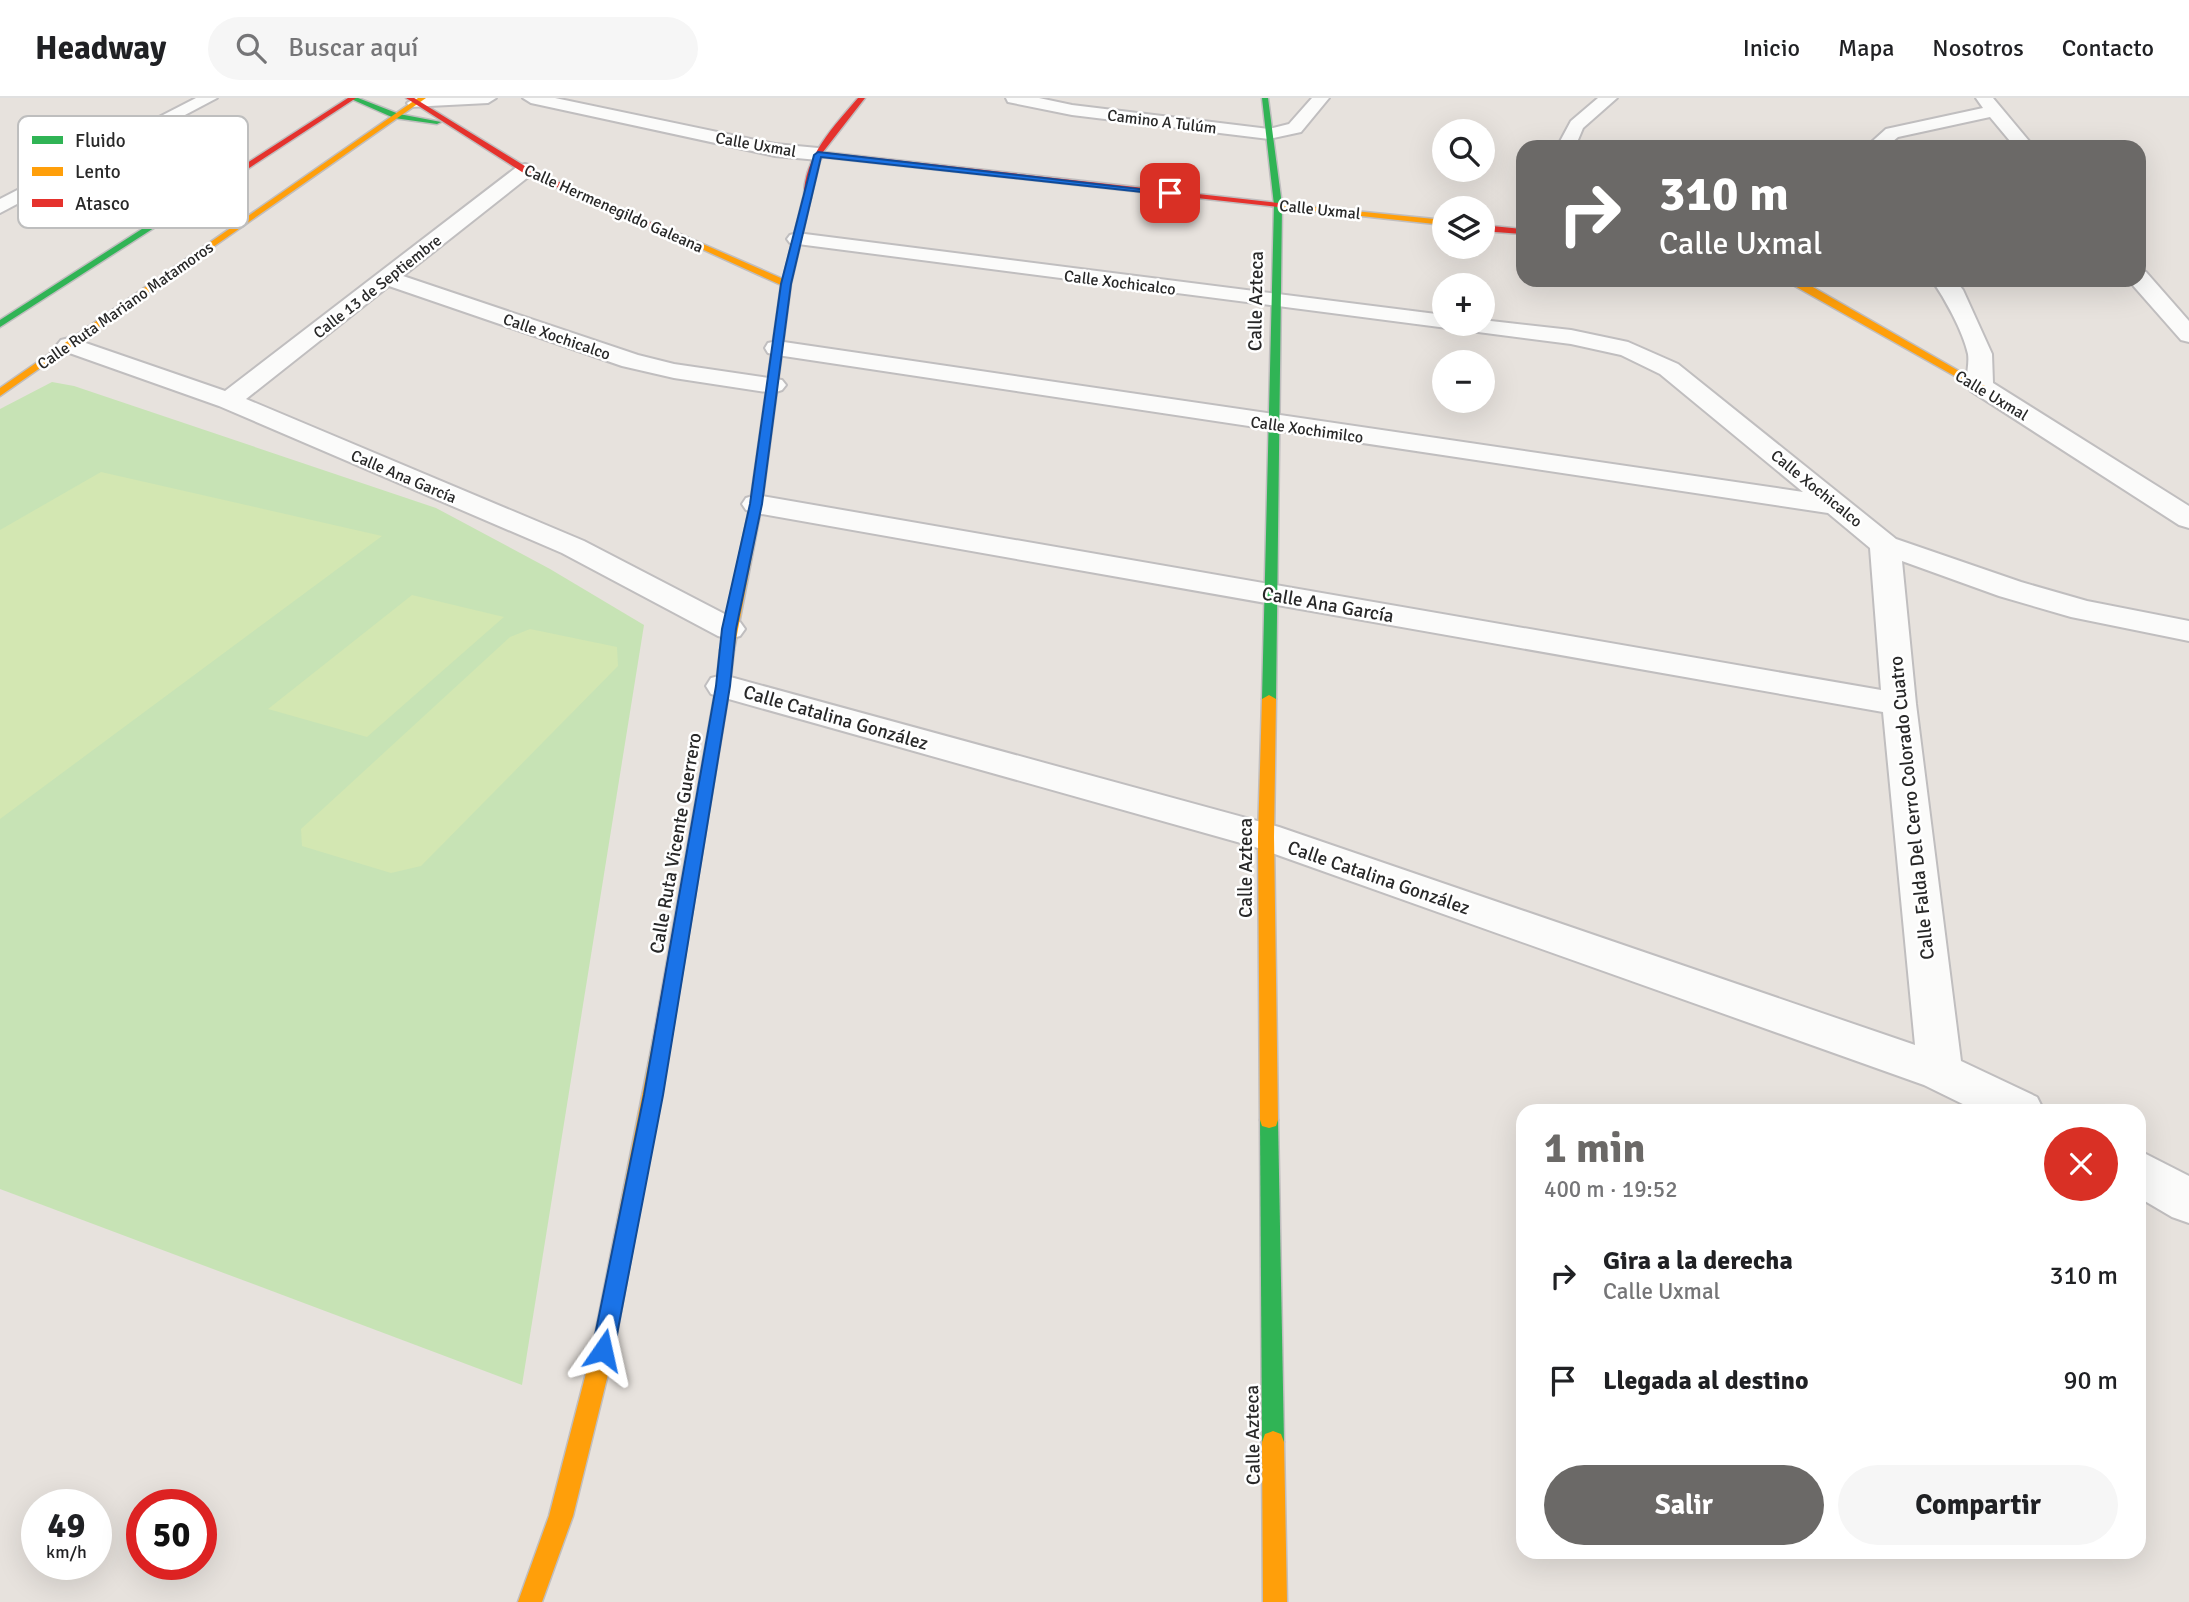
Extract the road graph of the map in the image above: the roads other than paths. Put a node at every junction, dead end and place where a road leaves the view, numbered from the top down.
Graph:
1 (209, 98) edge
2 (352, 98) edge
3 (488, 98) edge
4 (531, 98) edge
5 (862, 98) edge
6 (1014, 98) edge
7 (1265, 98) edge
8 (1321, 98) edge
9 (1609, 98) edge
10 (416, 100) edge
11 (1050, 102) edge
12 (1988, 104) edge
13 (174, 116) edge
14 (397, 116) junction
15 (446, 123) junction
16 (1269, 134) junction
17 (1567, 140) edge
18 (1884, 140) edge
19 (2019, 140) edge
20 (818, 155) junction
21 (248, 165) edge
22 (525, 170) junction
23 (18, 198) edge
24 (1278, 205) junction
25 (0, 207) edge
26 (248, 220) edge
27 (1432, 222) edge
28 (150, 228) edge
29 (237, 228) edge
30 (1495, 229) edge
31 (1516, 231) edge
32 (797, 239) junction
33 (387, 278) junction
34 (786, 284) junction
35 (2146, 286) edge
36 (1806, 287) edge
37 (1949, 287) edge
38 (1275, 302) junction
39 (1432, 321) edge
40 (0, 324) edge
41 (1495, 328) edge
42 (2189, 335) edge
43 (69, 345) junction
44 (777, 348) junction
45 (773, 385) junction
46 (1980, 386) junction
47 (0, 393) edge
48 (228, 401) junction
49 (1276, 424) junction
50 (756, 504) junction
51 (1838, 506) junction
52 (2189, 519) edge
53 (1885, 545) junction
54 (1272, 594) junction
55 (729, 629) junction
56 (2189, 631) edge
57 (723, 686) junction
58 (1899, 705) junction
59 (1266, 837) junction
60 (1940, 1072) junction
61 (2006, 1104) edge
62 (2146, 1176) edge
63 (2189, 1201) edge
64 (530, 1602) edge
65 (1275, 1602) edge

1 - 13 street
2 - 14 main road, Calle Hermenegildo Galeana
2 - 21 main road
3 - 10 street
4 - 20 street, Calle Uxmal
5 - 20 main road, Calle Ruta Vicente Guerrero
6 - 11 street, Camino A Tulúm
7 - 16 main road, Calle Azteca
8 - 16 street
9 - 17 street
10 - 14 main road, Calle Ruta Mariano Matamoros
10 - 15 main road, Calle Hermenegildo Galeana
11 - 16 street, Camino A Tulúm
12 - 18 street
12 - 19 street
14 - 15 main road, Calle Hermenegildo Galeana
14 - 26 main road, Calle Ruta Mariano Matamoros
15 - 22 main road, Calle Hermenegildo Galeana
16 - 24 main road, Calle Azteca
20 - 24 main road, Calle Uxmal
20 - 32 main road, Calle Ruta Vicente Guerrero
22 - 33 street, Calle 13 de Septiembre
22 - 34 main road, Calle Hermenegildo Galeana
23 - 25 street
24 - 27 main road, Calle Uxmal
24 - 38 main road, Calle Azteca
28 - 40 main road
29 - 43 main road, Calle Ruta Mariano Matamoros
30 - 31 main road
32 - 34 main road, Calle Ruta Vicente Guerrero
32 - 38 street, Calle Xochicalco
33 - 45 street, Calle Xochicalco
33 - 48 street, Calle 13 de Septiembre
34 - 44 main road, Calle Ruta Vicente Guerrero
35 - 42 street
36 - 46 main road, Calle Uxmal
37 - 46 street
38 - 39 street, Calle Xochicalco
38 - 49 main road, Calle Azteca
41 - 51 street, Calle Xochicalco
43 - 47 main road, Calle Ruta Mariano Matamoros
43 - 48 street, Calle Ana García
44 - 45 main road, Calle Ruta Vicente Guerrero
44 - 49 street, Calle Xochimilco
45 - 50 main road, Calle Ruta Vicente Guerrero
46 - 52 street, Calle Uxmal
48 - 55 street, Calle Ana García
49 - 51 street, Calle Xochimilco
49 - 54 main road, Calle Azteca
50 - 54 street, Calle Ana García
50 - 55 main road, Calle Ruta Vicente Guerrero
51 - 53 street, Calle Xochicalco
53 - 56 street, Calle Xochicalco
53 - 58 street, Calle Falda Del Cerro Colorado Cuatro
54 - 58 street, Calle Ana García
54 - 59 main road, Calle Azteca
55 - 57 main road, Calle Ruta Vicente Guerrero
57 - 59 street, Calle Catalina González
57 - 64 main road, Calle Ruta Vicente Guerrero
58 - 60 street, Calle Falda Del Cerro Colorado Cuatro
59 - 60 street, Calle Catalina González
59 - 65 main road, Calle Azteca
60 - 61 street, Calle Catalina González
62 - 63 street

